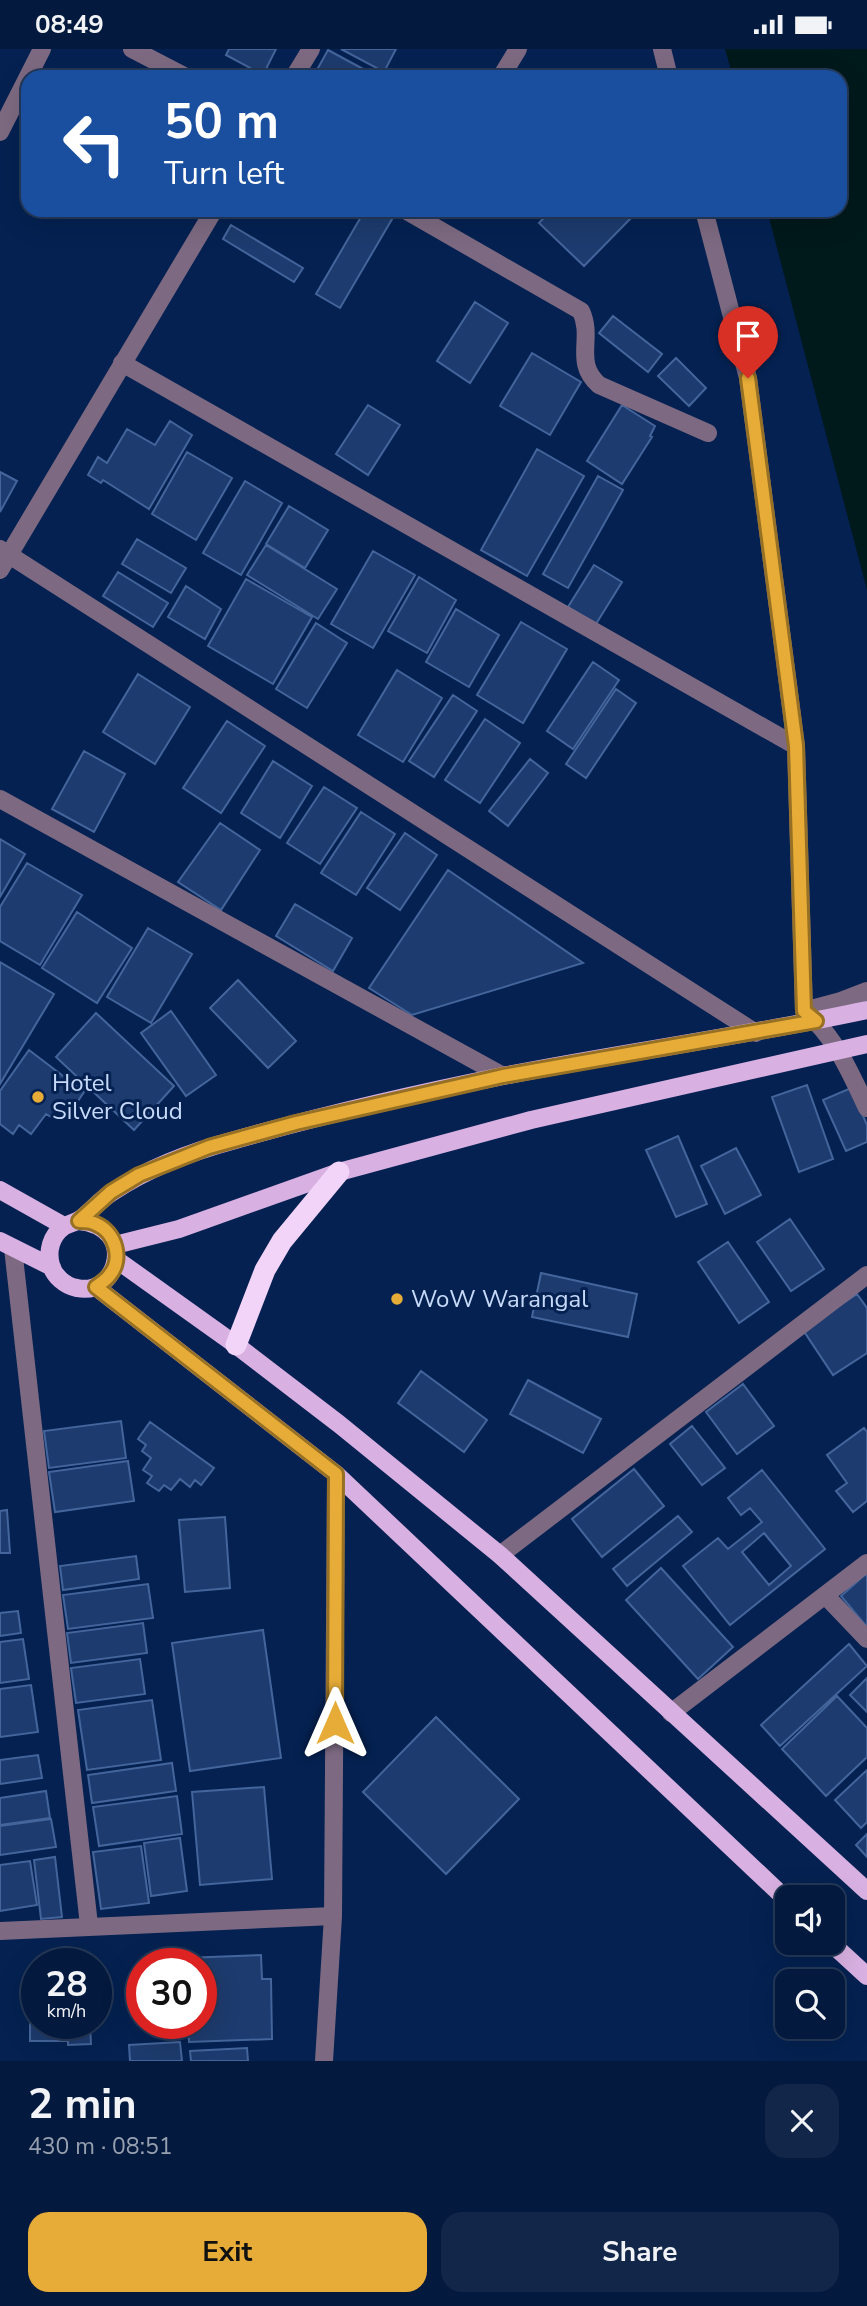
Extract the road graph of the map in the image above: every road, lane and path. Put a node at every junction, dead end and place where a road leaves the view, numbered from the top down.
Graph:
1 (42, 49) edge
2 (132, 49) edge
3 (311, 49) edge
4 (518, 49) edge
5 (662, 49) edge
6 (31, 70) edge
7 (172, 70) edge
8 (298, 70) edge
9 (505, 70) edge
10 (667, 70) edge
11 (21, 90) edge
12 (0, 132) edge
13 (210, 217) edge
14 (423, 217) edge
15 (706, 217) edge
16 (122, 363) junction
17 (708, 433) dead end
18 (5, 551) edge
19 (0, 570) edge
20 (796, 746) junction
21 (0, 799) edge
22 (867, 991) edge
23 (867, 1010) edge
24 (810, 1016) junction
25 (756, 1033) junction
26 (867, 1044) edge
27 (839, 1049) junction
28 (503, 1076) junction
29 (867, 1108) edge
30 (339, 1172) junction
31 (0, 1190) edge
32 (71, 1224) junction
33 (6, 1245) edge
34 (116, 1252) junction
35 (51, 1267) junction
36 (867, 1275) edge
37 (96, 1287) junction
38 (236, 1345) junction
39 (336, 1474) junction
40 (500, 1555) junction
41 (867, 1563) edge
42 (825, 1595) junction
43 (867, 1639) edge
44 (671, 1713) junction
45 (775, 1890) edge
46 (867, 1891) edge
47 (333, 1916) junction
48 (89, 1925) junction
49 (0, 1931) edge
50 (844, 1955) edge
51 (867, 1976) edge
52 (324, 2061) edge

1 - 6 street
2 - 7 street
3 - 8 street
4 - 9 street
5 - 10 street
11 - 12 street
13 - 16 street
14 - 17 street
15 - 20 street
16 - 18 street
16 - 20 street
18 - 19 street
18 - 25 street
20 - 24 street
21 - 28 street
22 - 24 street
23 - 24 main road
24 - 25 main road
24 - 27 street
25 - 28 main road
26 - 27 main road
27 - 29 street
27 - 30 main road
28 - 32 main road
30 - 34 main road
30 - 38 highway
31 - 32 main road
32 - 34 main road
32 - 35 main road
33 - 35 main road
33 - 48 street
34 - 37 main road
34 - 38 main road
35 - 37 main road
36 - 40 street
37 - 39 main road
38 - 40 main road
39 - 45 main road
39 - 47 street
40 - 44 main road
41 - 42 street
42 - 43 street
42 - 44 street
44 - 46 main road
47 - 48 street
47 - 52 street
48 - 49 street
50 - 51 main road

